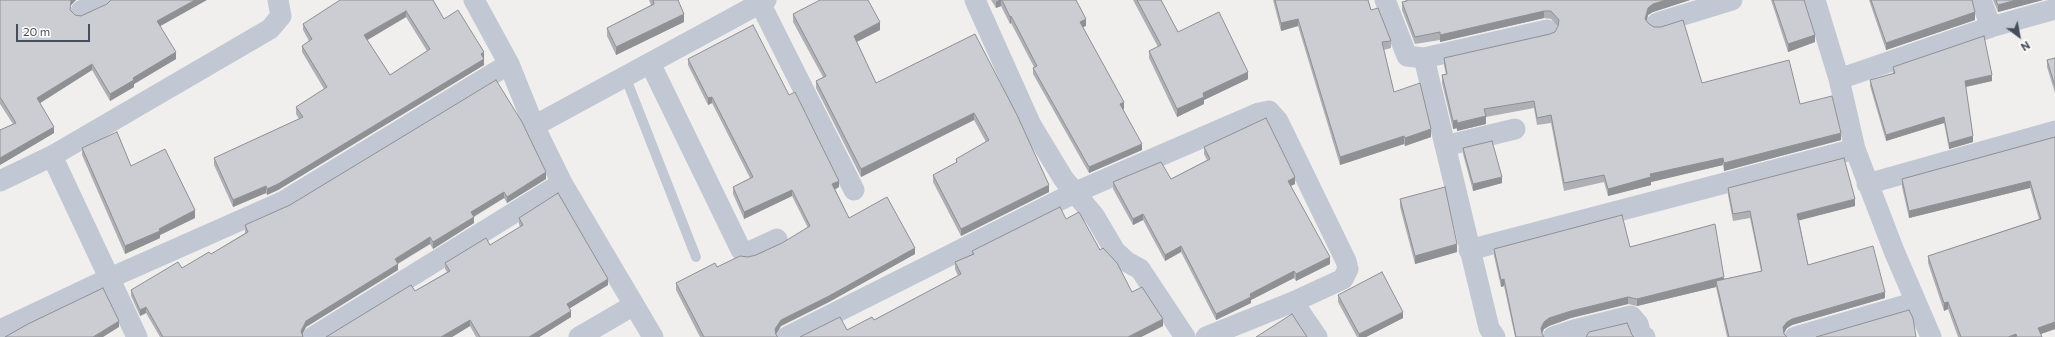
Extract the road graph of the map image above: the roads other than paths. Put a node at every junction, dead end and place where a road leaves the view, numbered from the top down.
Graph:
1 (101, 0) edge
2 (278, 0) edge
3 (474, 0) edge
4 (975, 0) edge
5 (1385, 0) edge
6 (1732, 0) edge
7 (1815, 0) edge
8 (1981, 0) edge
9 (763, 2) edge
10 (2055, 6) edge
11 (80, 11) dead end
12 (1656, 23) dead end
13 (1990, 25) junction
14 (1547, 30) dead end
15 (1424, 58) junction
16 (650, 63) junction
17 (509, 64) junction
18 (625, 76) junction
19 (1839, 79) junction
20 (534, 126) junction
21 (1515, 129) dead end
22 (2055, 131) edge
23 (1445, 146) junction
24 (1855, 149) junction
25 (52, 156) junction
26 (0, 181) edge
27 (562, 183) junction
28 (1868, 184) junction
29 (854, 190) dead end
30 (1076, 192) junction
31 (777, 239) dead end
32 (1469, 250) junction
33 (696, 257) dead end
34 (110, 278) junction
35 (1294, 302) junction
36 (1916, 302) junction
37 (634, 305) junction
38 (0, 330) edge
39 (1576, 333) edge
40 (137, 337) edge
41 (313, 337) edge
42 (579, 337) edge
43 (652, 337) edge
44 (787, 337) edge
45 (1185, 337) edge
46 (1206, 337) edge
47 (1318, 337) edge
48 (1495, 337) edge
49 (1553, 337) edge
50 (1645, 337) edge
51 (1795, 337) edge
52 (1930, 337) edge

1 - 11 street
2 - 25 street
3 - 17 street
4 - 30 street
5 - 15 street
6 - 12 street
7 - 19 street
8 - 13 street
9 - 16 street
9 - 29 street
10 - 13 street
13 - 19 street
14 - 15 street
15 - 23 street
16 - 18 street
16 - 31 street
17 - 20 street
17 - 34 street
18 - 20 street
18 - 33 lane
19 - 24 street
20 - 27 street
21 - 23 street
22 - 28 street
23 - 32 street
24 - 28 street
24 - 32 street
25 - 26 street
25 - 34 street
27 - 37 street
27 - 41 street
28 - 36 street
30 - 35 street
30 - 44 street
30 - 45 street
32 - 48 street
34 - 38 street
34 - 40 street
35 - 46 street
35 - 47 street
36 - 51 street
36 - 52 street
37 - 42 street
37 - 43 street
39 - 49 street
39 - 50 street

